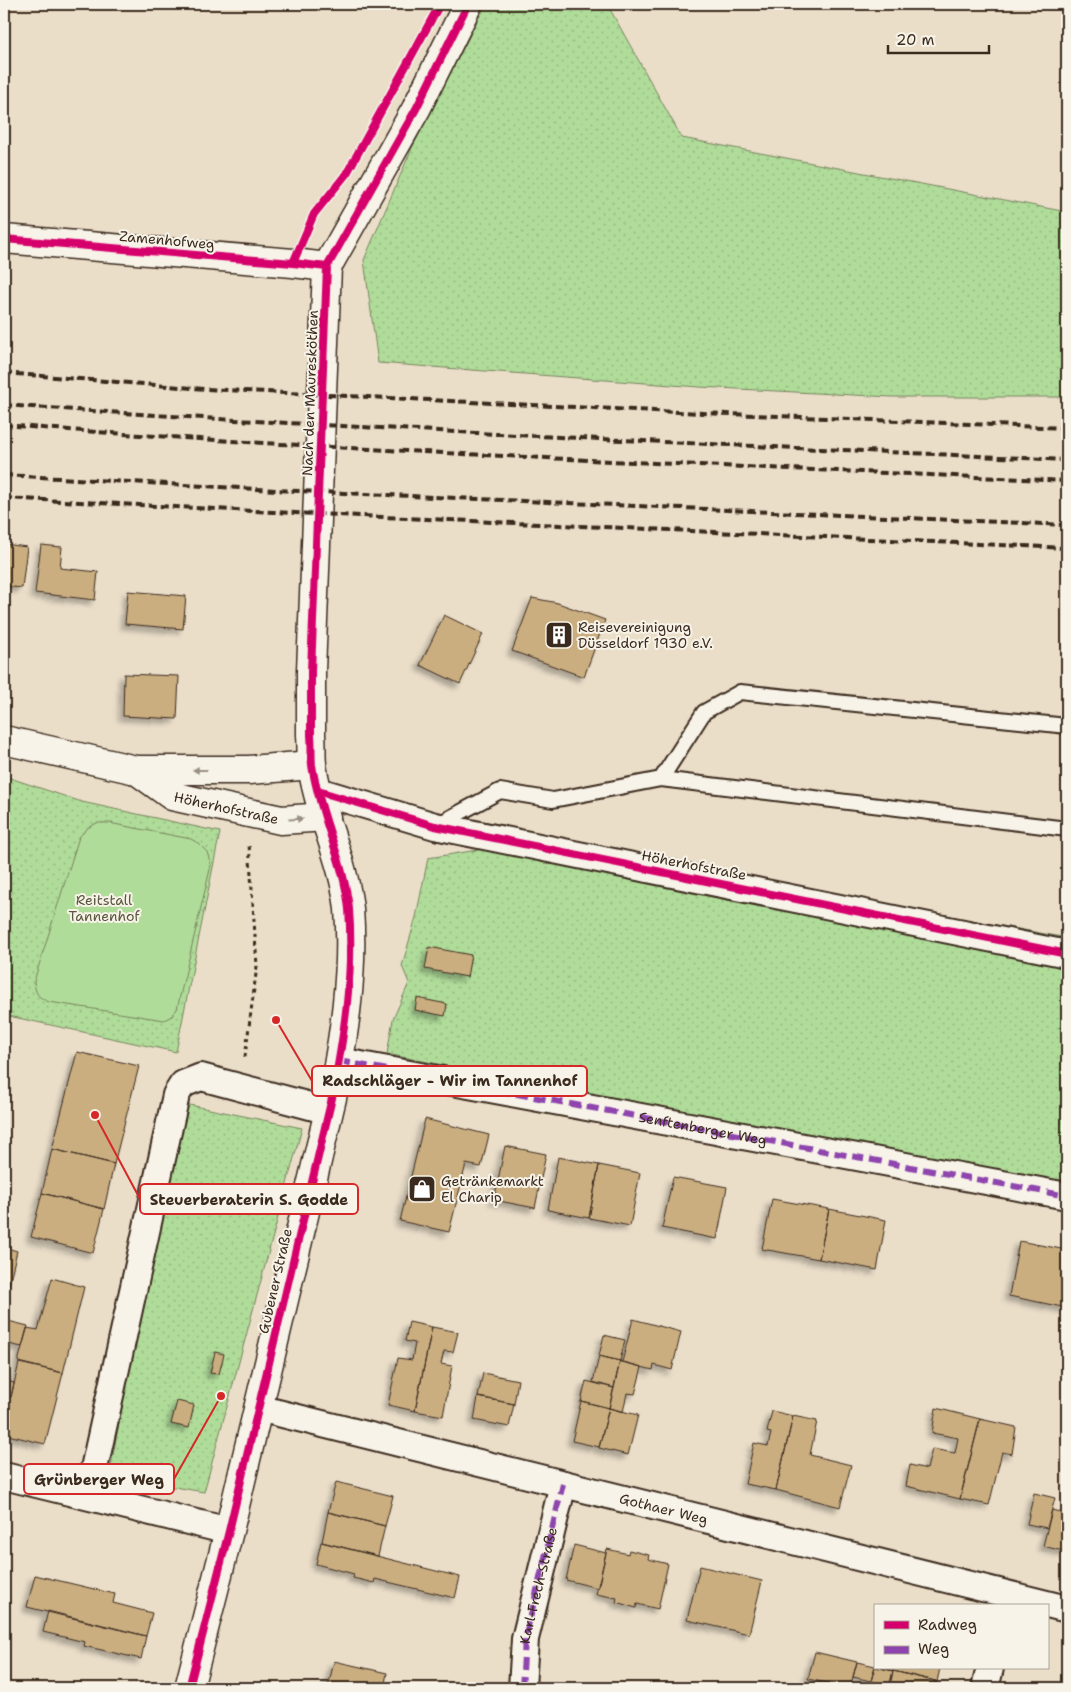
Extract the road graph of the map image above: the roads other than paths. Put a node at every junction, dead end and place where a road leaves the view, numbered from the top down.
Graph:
1 (468, 4) edge
2 (4, 239) edge
3 (327, 267) junction
4 (1067, 726) edge
5 (4, 740) edge
6 (312, 764) junction
7 (136, 770) junction
8 (660, 779) junction
9 (318, 791) junction
10 (326, 817) junction
11 (435, 826) junction
12 (1067, 829) edge
13 (1067, 954) edge
14 (339, 1061) junction
15 (329, 1111) junction
16 (1067, 1196) edge
17 (258, 1408) junction
18 (4, 1476) edge
19 (564, 1484) junction
20 (88, 1496) junction
21 (229, 1531) junction
22 (1007, 1600) edge
23 (1034, 1604) edge
24 (1048, 1606) edge
25 (1067, 1609) edge
26 (990, 1670) edge
27 (189, 1688) edge
28 (522, 1688) edge
29 (985, 1688) edge

1 - 3 street, Nach den Mauresköthen
2 - 3 street, Zamenhofweg
3 - 6 street, Nach den Mauresköthen
4 - 8 lane
5 - 7 street, Höherhofstraße
6 -> 7 street, Höherhofstraße
6 - 9 street, Nach den Mauresköthen
7 -> 10 street, Höherhofstraße
8 - 11 lane
8 - 12 lane
9 - 10 street, Nach den Mauresköthen
9 - 11 street, Höherhofstraße
10 - 14 street, Gubener Straße
11 - 13 street, Höherhofstraße
14 - 15 street, Gubener Straße
14 - 16 street, Senftenberger Weg
15 - 17 street, Gubener Straße
15 - 20 street
17 - 19 street, Gothaer Weg
17 - 21 street, Gubener Straße
18 - 20 street
19 - 22 street, Gothaer Weg
19 - 28 street, Karl-Frech-Straße
20 - 21 street
21 - 27 street, Gubener Straße
22 - 23 street, Gothaer Weg
24 - 25 street, Gothaer Weg
26 - 29 street

